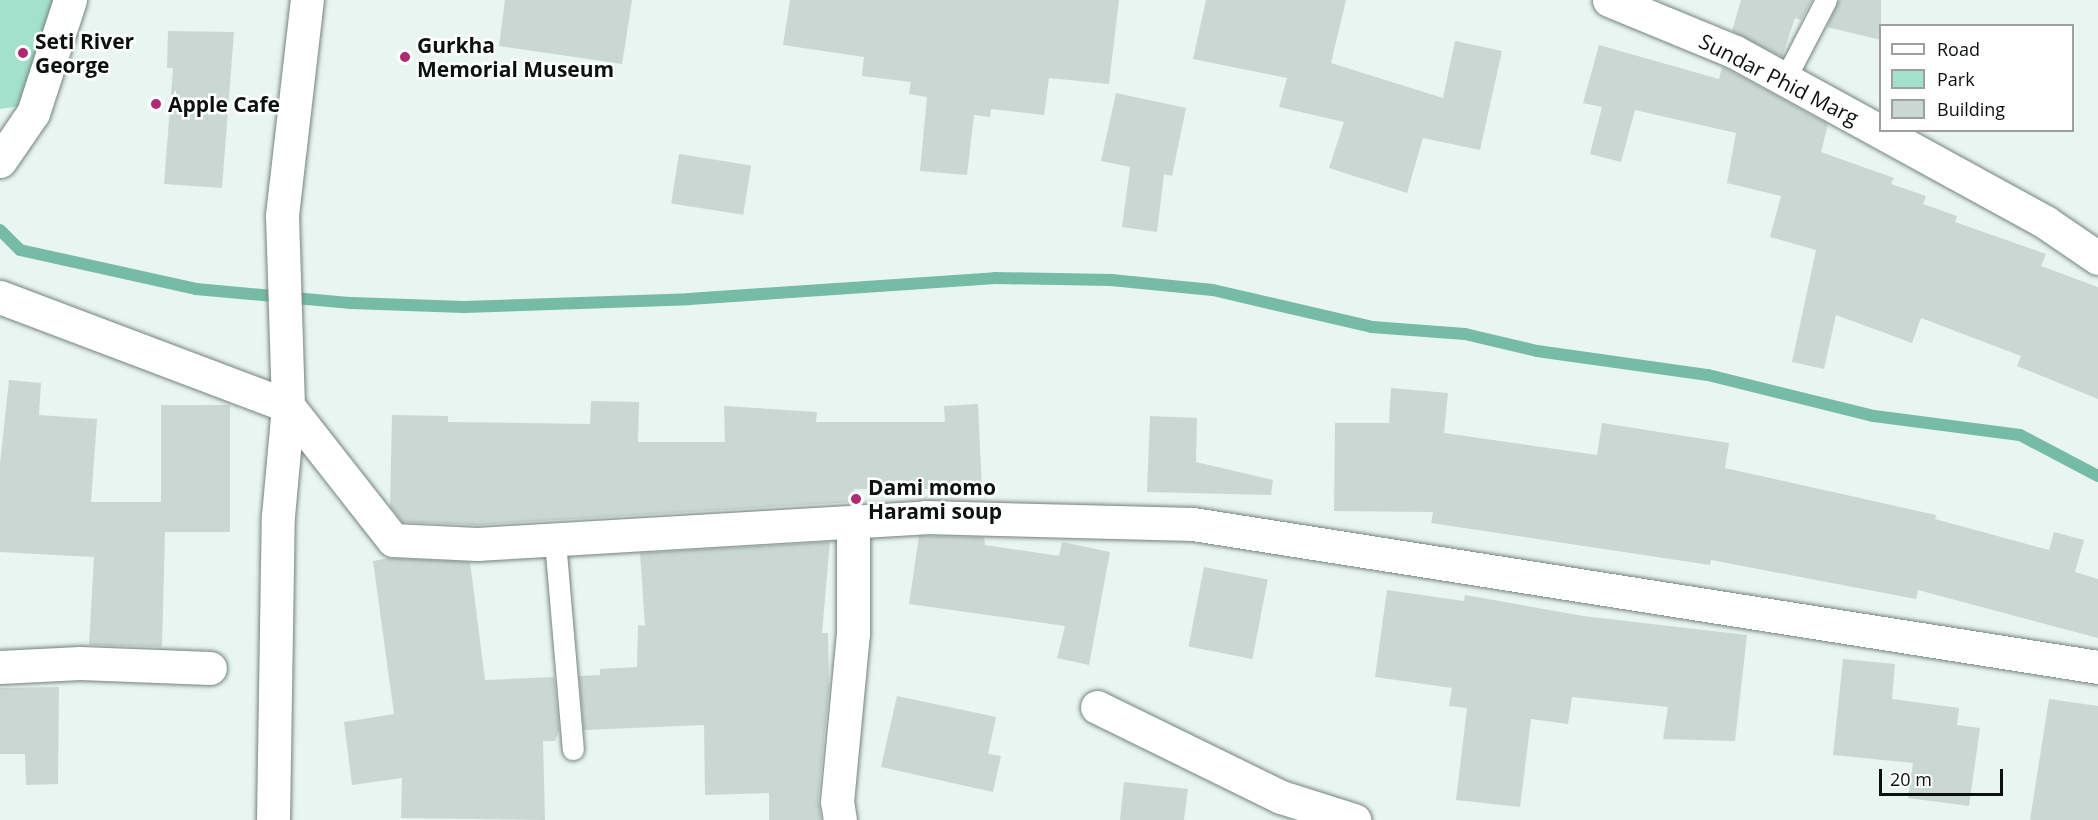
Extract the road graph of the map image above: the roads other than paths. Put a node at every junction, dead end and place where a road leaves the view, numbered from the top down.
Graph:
1 (70, 0) edge
2 (307, 0) edge
3 (1609, 0) edge
4 (1826, 0) edge
5 (1785, 79) junction
6 (1879, 131) edge
7 (1881, 132) edge
8 (3, 152) edge
9 (2098, 258) edge
10 (0, 297) edge
11 (288, 406) junction
12 (853, 522) junction
13 (555, 541) junction
14 (0, 667) edge
15 (2098, 667) edge
16 (210, 668) dead end
17 (1097, 707) dead end
18 (573, 749) dead end
19 (1280, 808) edge
20 (273, 820) edge
21 (840, 820) edge
22 (1354, 820) edge

1 - 8 street
2 - 11 street
3 - 5 street, Sundar Phid Marg
4 - 5 lane
5 - 6 street, Sundar Phid Marg
7 - 9 street, Sundar Phid Marg
10 - 11 street
11 - 13 street
11 - 20 street
12 - 13 street
12 - 15 street
12 - 21 street
13 - 18 lane
14 - 16 street
17 - 19 street
19 - 22 street

